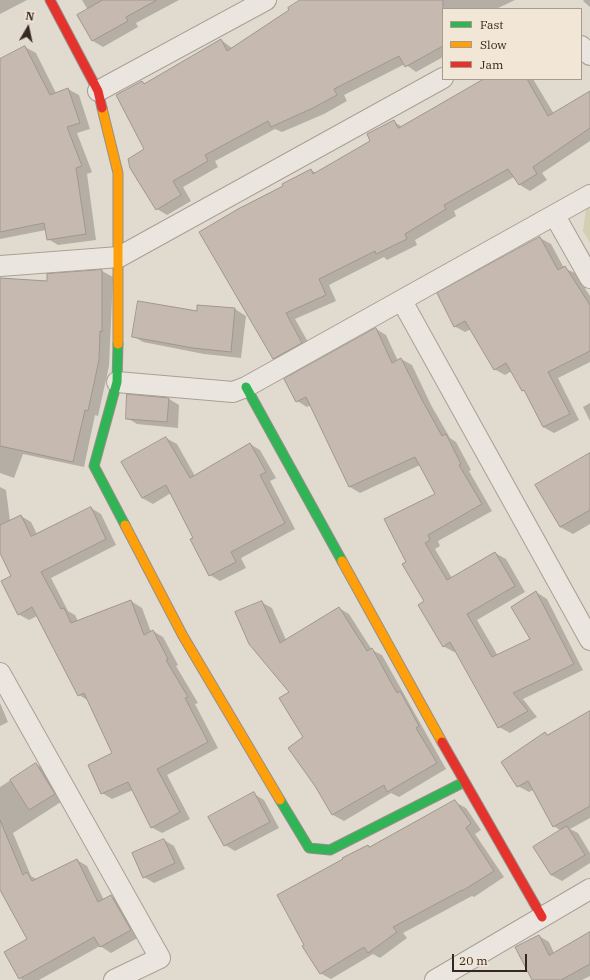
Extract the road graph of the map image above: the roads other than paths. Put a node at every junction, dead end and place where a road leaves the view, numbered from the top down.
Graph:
1 (50, 0) edge
2 (266, 0) edge
3 (582, 47) edge
4 (590, 55) edge
5 (442, 79) edge
6 (98, 91) junction
7 (590, 195) edge
8 (555, 216) junction
9 (119, 257) junction
10 (0, 266) edge
11 (590, 278) edge
12 (402, 301) junction
13 (117, 382) junction
14 (246, 387) junction
15 (590, 640) edge
16 (0, 673) edge
17 (464, 782) junction
18 (590, 889) edge
19 (542, 917) junction
20 (114, 980) edge
21 (435, 980) edge

1 - 6 street
2 - 6 street
3 - 4 street
5 - 9 street
6 - 9 street
7 - 8 street
8 - 11 street
8 - 12 street
9 - 10 street
9 - 13 street
12 - 14 street
12 - 15 street
13 - 14 street
13 - 17 street
14 - 17 street
16 - 20 street
17 - 19 street
18 - 19 street
19 - 21 street

